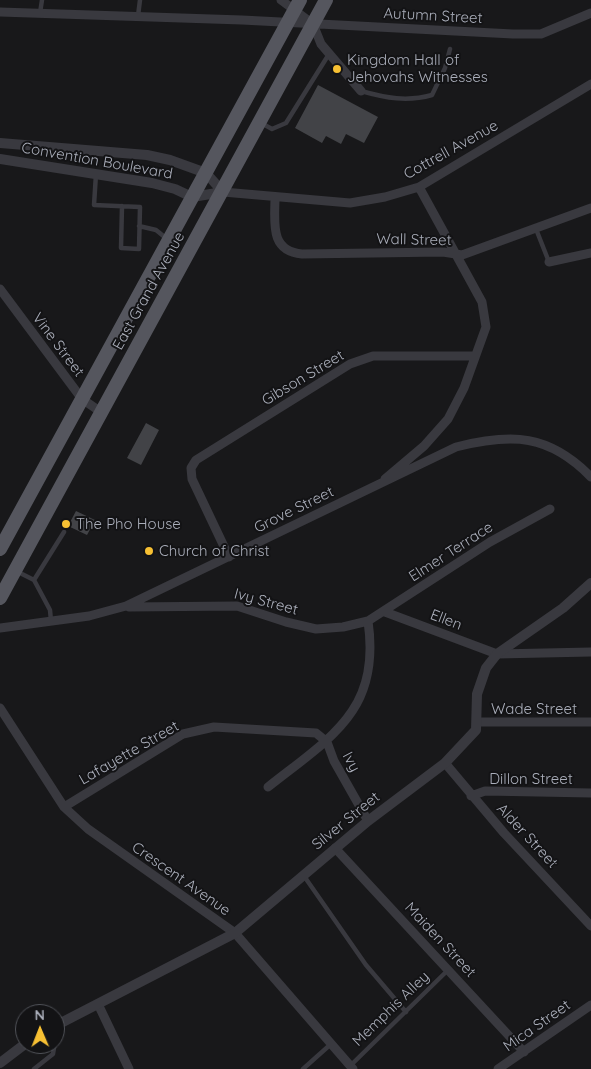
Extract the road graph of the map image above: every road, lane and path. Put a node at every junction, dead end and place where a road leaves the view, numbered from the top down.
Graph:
1 (42, 0) edge
2 (140, 0) edge
3 (281, 0) edge
4 (326, 0) edge
5 (297, 4) edge
6 (0, 12) edge
7 (40, 13) junction
8 (591, 13) edge
9 (138, 16) junction
10 (287, 22) junction
11 (313, 24) junction
12 (450, 49) dead end
13 (330, 53) junction
14 (591, 84) edge
15 (361, 91) joint
16 (260, 122) junction
17 (0, 143) edge
18 (0, 159) edge
19 (206, 173) junction
20 (96, 174) junction
21 (419, 187) junction
22 (223, 192) junction
23 (192, 197) junction
24 (275, 197) junction
25 (122, 206) junction
26 (591, 208) edge
27 (138, 223) junction
28 (536, 228) junction
29 (168, 241) junction
30 (591, 253) edge
31 (454, 254) junction
32 (549, 262) joint
33 (0, 288) edge
34 (475, 356) junction
35 (82, 398) junction
36 (102, 412) junction
37 (591, 477) edge
38 (377, 485) junction
39 (550, 509) dead end
40 (64, 532) dead end
41 (1, 547) edge
42 (228, 557) junction
43 (15, 571) junction
44 (34, 580) junction
45 (591, 583) edge
46 (0, 598) edge
47 (126, 606) junction
48 (385, 612) junction
49 (51, 621) junction
50 (368, 621) junction
51 (0, 628) edge
52 (591, 652) edge
53 (497, 654) junction
54 (0, 708) edge
55 (477, 722) junction
56 (591, 722) edge
57 (327, 742) junction
58 (445, 763) junction
59 (268, 787) dead end
60 (591, 793) edge
61 (471, 796) junction
62 (64, 807) junction
63 (368, 821) junction
64 (335, 848) junction
65 (304, 875) junction
66 (591, 926) edge
67 (235, 933) junction
68 (449, 970) junction
69 (98, 1004) junction
70 (591, 1004) edge
71 (406, 1012) junction
72 (65, 1021) edge
73 (331, 1044) junction
74 (15, 1052) edge
75 (524, 1052) junction
76 (53, 1054) edge
77 (0, 1063) edge
78 (352, 1068) edge
79 (34, 1069) edge
80 (129, 1069) edge
81 (303, 1069) edge
82 (498, 1069) edge

1 - 7 lane
2 - 9 lane
3 - 5 street
4 - 11 main road, East Grand Avenue
5 - 10 main road, East Grand Avenue
5 - 11 street
6 - 7 street, Autumn Street
7 - 9 street, Autumn Street
8 - 11 street, Autumn Street
9 - 10 street, Autumn Street
10 - 11 street, Autumn Street
10 - 19 main road, East Grand Avenue
11 - 13 street
11 - 16 main road, East Grand Avenue
12 - 15 lane
13 - 15 street
13 - 16 lane
14 - 21 street, Cottrell Avenue
16 - 22 main road, East Grand Avenue
17 - 19 street, Convention Boulevard
18 - 20 street, Convention Boulevard
19 - 22 street, Convention Boulevard
19 - 23 main road, East Grand Avenue
20 - 23 street, Convention Boulevard
20 - 25 lane
21 - 24 street, Cottrell Avenue
21 - 31 street
22 - 23 street
22 - 24 street, Cottrell Avenue
22 - 36 main road, East Grand Avenue
23 - 29 main road, East Grand Avenue
24 - 31 street, Wall Street
25 - 27 lane
25 - 27 lane
26 - 28 street, Wall Street
27 - 29 lane
28 - 31 street, Wall Street
28 - 32 lane
29 - 35 main road, East Grand Avenue
30 - 32 street
31 - 34 street
33 - 35 street, Vine Street
34 - 38 street
34 - 42 street, Gibson Street
35 - 36 street, Vine Street
35 - 41 main road, East Grand Avenue
36 - 43 main road, East Grand Avenue
37 - 38 street, Grove Street
38 - 42 street, Grove Street
39 - 48 street, Elmer Terrace
40 - 44 lane
42 - 47 street, Grove Street
43 - 44 lane
43 - 46 main road, East Grand Avenue
44 - 49 lane
45 - 53 street
47 - 49 street, Grove Street
47 - 50 street, Ivy Street
48 - 50 street, Elmer Terrace
48 - 53 street, Ellen
49 - 51 street, Grove Street
50 - 57 street
52 - 53 street
53 - 55 street
54 - 62 street, Crescent Avenue
55 - 56 street, Wade Street
55 - 58 street, Silver Street
57 - 59 street
57 - 62 street, Lafayette Street
57 - 63 street, Ivy
58 - 61 street, Alder Street
58 - 63 street, Silver Street
60 - 61 street, Dillon Street
61 - 66 street, Alder Street
62 - 67 street, Crescent Avenue
63 - 64 street, Silver Street
64 - 65 street, Silver Street
64 - 68 street, Maiden Street
65 - 67 street, Silver Street
65 - 71 lane
67 - 69 street, Silver Street
67 - 73 street, Crescent Avenue
68 - 71 lane, Memphis Alley
68 - 75 street, Maiden Street
69 - 72 street, Silver Street
69 - 80 street
70 - 75 street, Mica Street
71 - 78 lane, Memphis Alley
73 - 78 street, Crescent Avenue
73 - 81 lane
74 - 77 street
75 - 82 street, Mica Street
76 - 79 lane

